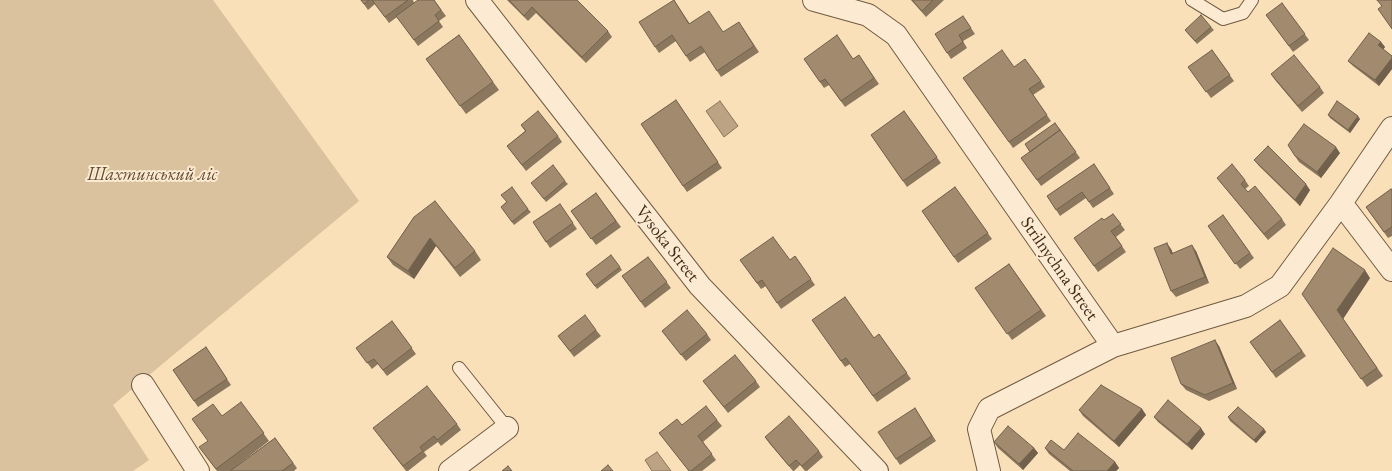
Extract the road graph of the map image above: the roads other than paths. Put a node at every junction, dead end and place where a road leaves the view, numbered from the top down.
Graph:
1 (477, 0) edge
2 (814, 0) edge
3 (1192, 0) edge
4 (1252, 0) edge
5 (1392, 128) edge
6 (1340, 203) junction
7 (1392, 270) edge
8 (1113, 346) junction
9 (460, 368) dead end
10 (143, 385) dead end
11 (507, 428) joint
12 (198, 471) edge
13 (450, 471) edge
14 (877, 471) edge
15 (989, 471) edge

1 - 14 street, Vysoka Street
2 - 8 street, Strilnychna Street
3 - 4 lane
5 - 6 street
6 - 7 street
6 - 8 street
8 - 15 street
9 - 11 lane
10 - 12 street
11 - 13 street

